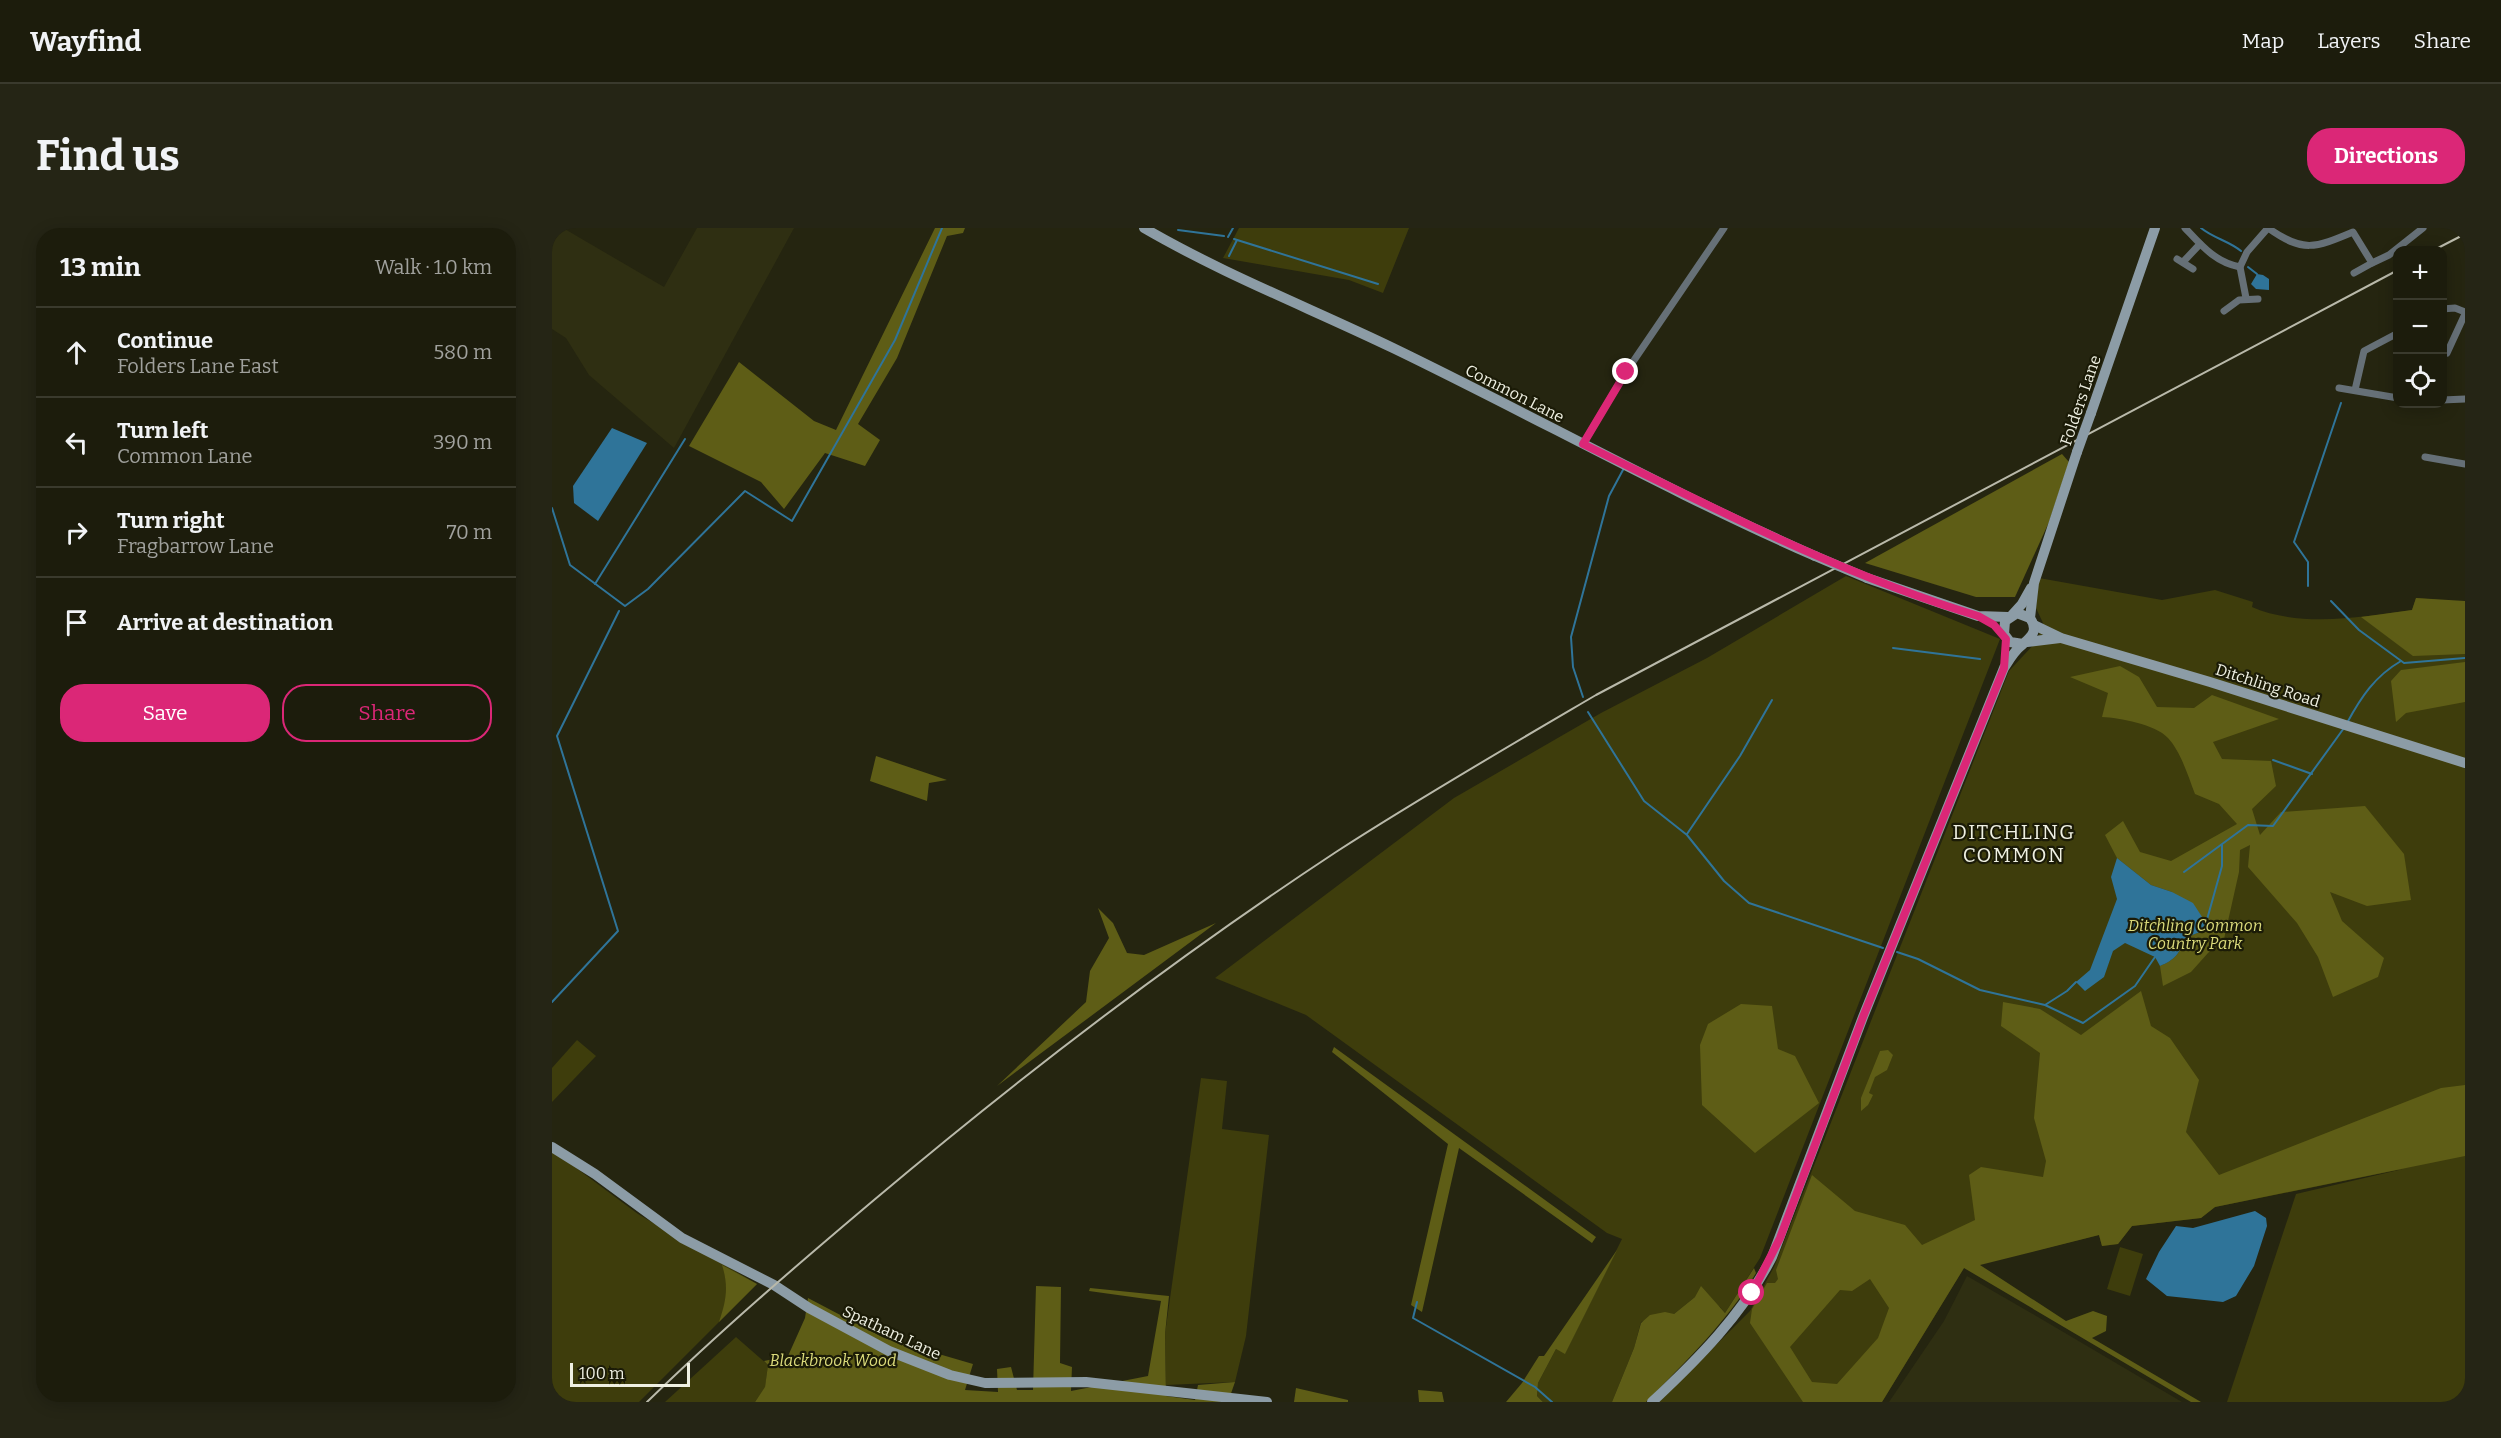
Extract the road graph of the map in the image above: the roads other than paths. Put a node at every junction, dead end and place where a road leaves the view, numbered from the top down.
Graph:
1 (1144, 228) edge
2 (1724, 228) edge
3 (2155, 228) edge
4 (2185, 228) edge
5 (2268, 228) edge
6 (2423, 228) edge
7 (2353, 230) edge
8 (2200, 244) junction
9 (2372, 263) junction
10 (2240, 267) junction
11 (2193, 269) dead end
12 (2354, 273) dead end
13 (2246, 298) junction
14 (2258, 299) dead end
15 (2447, 309) edge
16 (2224, 311) dead end
17 (2465, 313) edge
18 (2393, 335) edge
19 (2447, 353) dead end
20 (2339, 388) dead end
21 (2355, 390) junction
22 (2393, 397) edge
23 (2465, 399) edge
24 (2447, 400) edge
25 (1583, 444) junction
26 (2425, 457) dead end
27 (2465, 464) edge
28 (2034, 583) junction
29 (1978, 616) junction
30 (2010, 616) junction
31 (2032, 621) junction
32 (2005, 637) junction
33 (2061, 638) junction
34 (2025, 643) junction
35 (2004, 668) junction
36 (2465, 763) edge
37 (552, 1147) edge
38 (1267, 1402) edge
39 (1652, 1402) edge

1 - 25 main road, Common Lane
2 - 25 street
3 - 28 main road, Folders Lane, bridge
4 - 8 street
5 - 7 street
5 - 10 street
6 - 9 street
7 - 9 street
8 - 10 street
8 - 11 street
9 - 12 street
10 - 13 street
13 - 14 street
13 - 16 street
15 - 17 street
17 - 19 street
18 - 21 street
20 - 21 street
21 - 22 street
23 - 24 street
25 - 29 main road, Common Lane, bridge
26 - 27 street
28 - 30 main road, Folders Lane
28 - 31 main road, Folders Lane
29 - 30 main road, Common Lane
29 - 32 main road, Common Lane
30 - 31 main road
30 - 32 main road
31 - 33 main road, Ditchling Road
31 - 34 main road
32 - 34 main road
32 - 35 main road
33 - 34 main road, Ditchling Road
33 - 36 main road, Ditchling Road
34 - 35 main road
35 - 39 main road
37 - 38 main road, Spatham Lane

